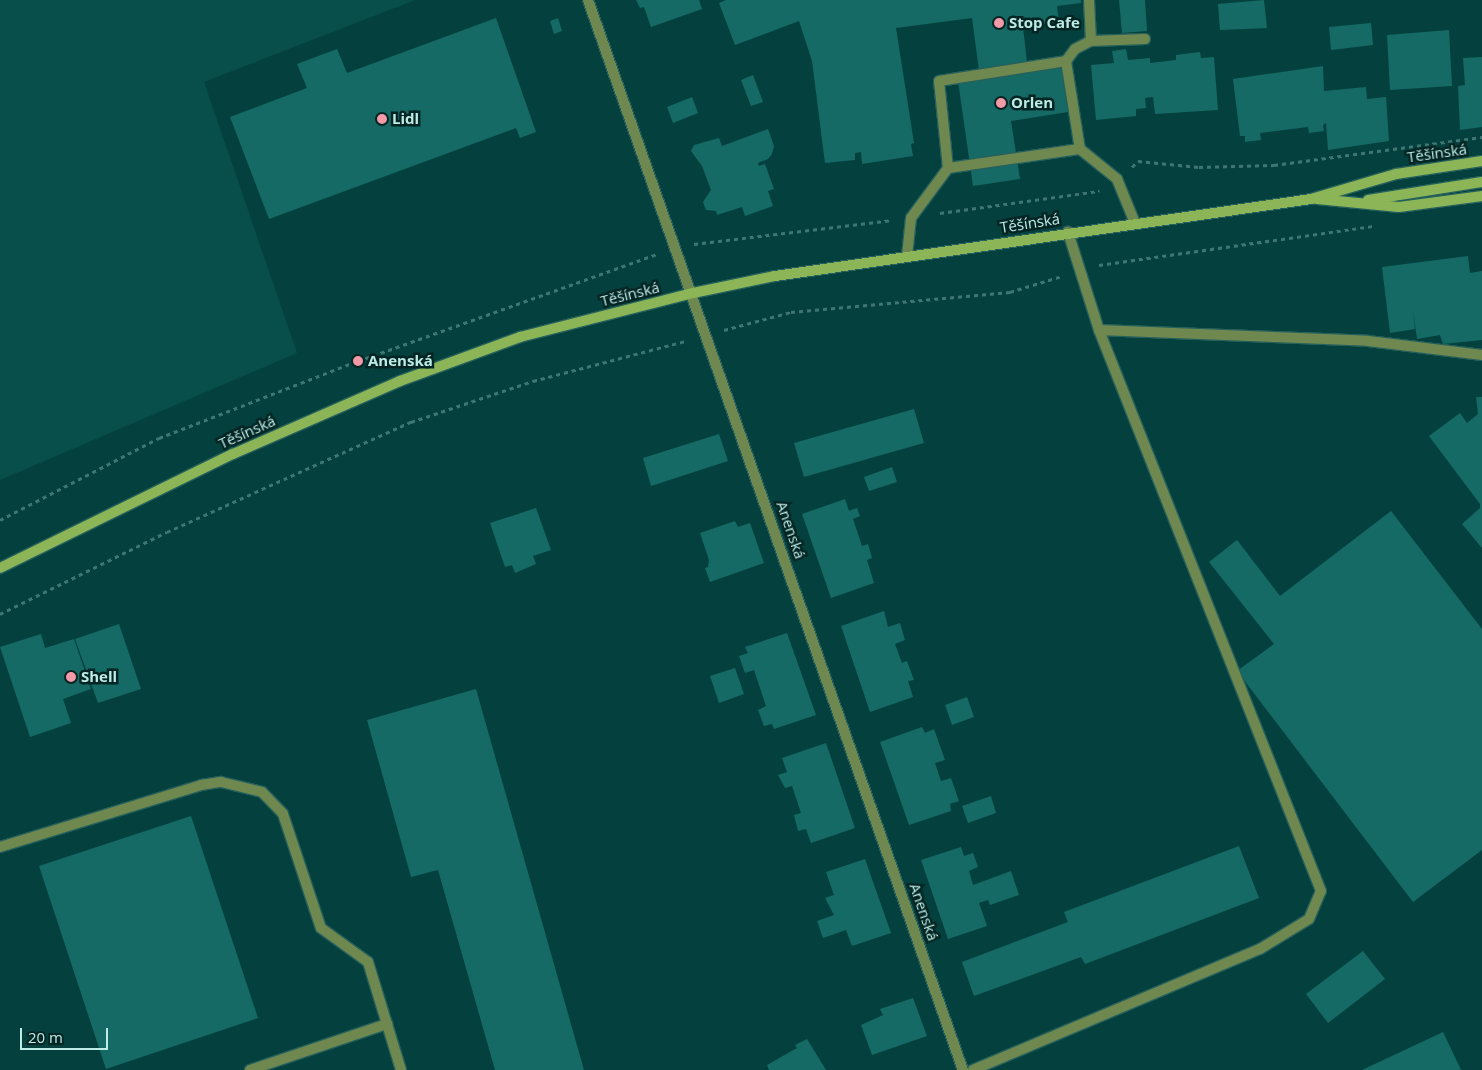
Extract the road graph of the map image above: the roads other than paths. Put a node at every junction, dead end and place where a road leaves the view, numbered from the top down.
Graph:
1 (588, 0) edge
2 (1089, 0) edge
3 (1145, 40) dead end
4 (1091, 42) junction
5 (1066, 61) junction
6 (1080, 149) junction
7 (1482, 162) edge
8 (948, 168) junction
9 (1482, 182) edge
10 (1482, 196) edge
11 (1310, 198) junction
12 (1352, 202) junction
13 (1135, 223) junction
14 (1068, 232) junction
15 (907, 256) junction
16 (693, 293) junction
17 (1099, 330) junction
18 (1482, 355) edge
19 (0, 568) edge
20 (0, 847) edge
21 (387, 1024) junction
22 (250, 1070) edge
23 (401, 1070) edge
24 (963, 1070) edge
25 (973, 1070) edge

1 - 16 street, Anenská
2 - 4 street
3 - 4 street
4 - 5 street
5 - 6 street
5 - 8 street
6 - 8 street
6 - 13 street
7 - 11 street, Těšínská
8 - 15 street
9 - 12 street, Těšínská
10 - 12 street, Těšínská
11 - 12 street, Těšínská
11 - 13 street, Těšínská
13 - 14 street, Těšínská
14 - 15 street, Těšínská
14 - 17 street
15 - 16 street, Těšínská
16 - 19 street, Těšínská
16 - 24 street, Anenská
17 - 18 street
17 - 25 street
20 - 21 street
21 - 22 street
21 - 23 street

